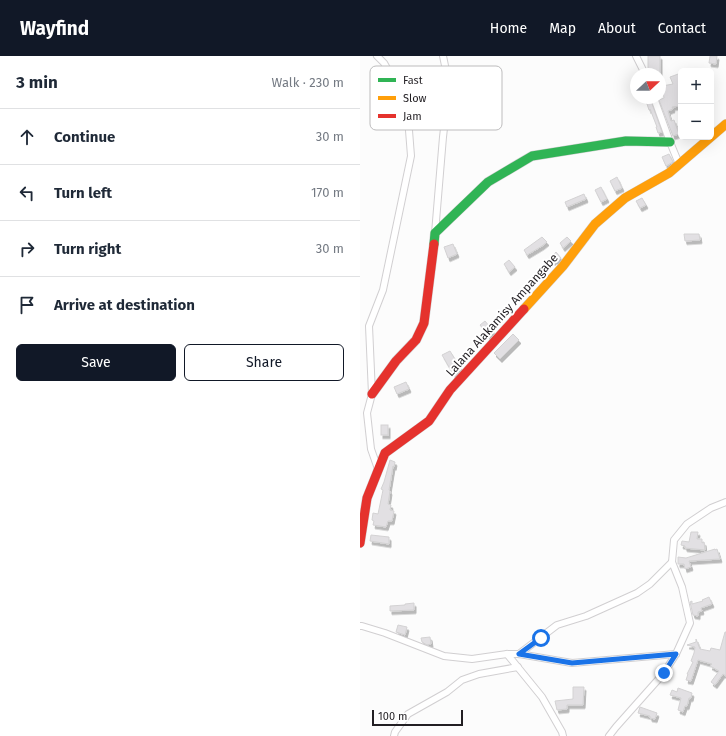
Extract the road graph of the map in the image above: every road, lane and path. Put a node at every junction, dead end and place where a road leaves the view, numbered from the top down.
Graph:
1 (377, 56) edge
2 (443, 56) edge
3 (636, 56) edge
4 (386, 66) edge
5 (445, 66) edge
6 (642, 68) edge
7 (656, 104) edge
8 (726, 124) edge
9 (409, 130) edge
10 (443, 130) edge
11 (670, 142) junction
12 (679, 164) junction
13 (435, 233) junction
14 (372, 394) junction
15 (378, 469) junction
16 (726, 502) edge
17 (360, 543) edge
18 (672, 562) junction
19 (360, 626) edge
20 (507, 654) junction
21 (519, 654) junction
22 (676, 654) junction
23 (518, 667) junction
24 (394, 736) edge
25 (563, 736) edge
26 (609, 736) edge

1 - 4 street
2 - 5 street
3 - 6 street
7 - 11 street
8 - 12 street, Lalana Alakamisy Ampangabe
9 - 14 street
10 - 13 street
11 - 12 street
11 - 13 street
12 - 15 street, Lalana Alakamisy Ampangabe
13 - 14 street
14 - 15 street
15 - 17 street, Lalana Alakamisy Ampangabe
16 - 18 street
18 - 21 street
18 - 22 street
19 - 20 street
20 - 21 street
20 - 23 street
21 - 22 street
22 - 26 street
23 - 24 street
23 - 25 street

